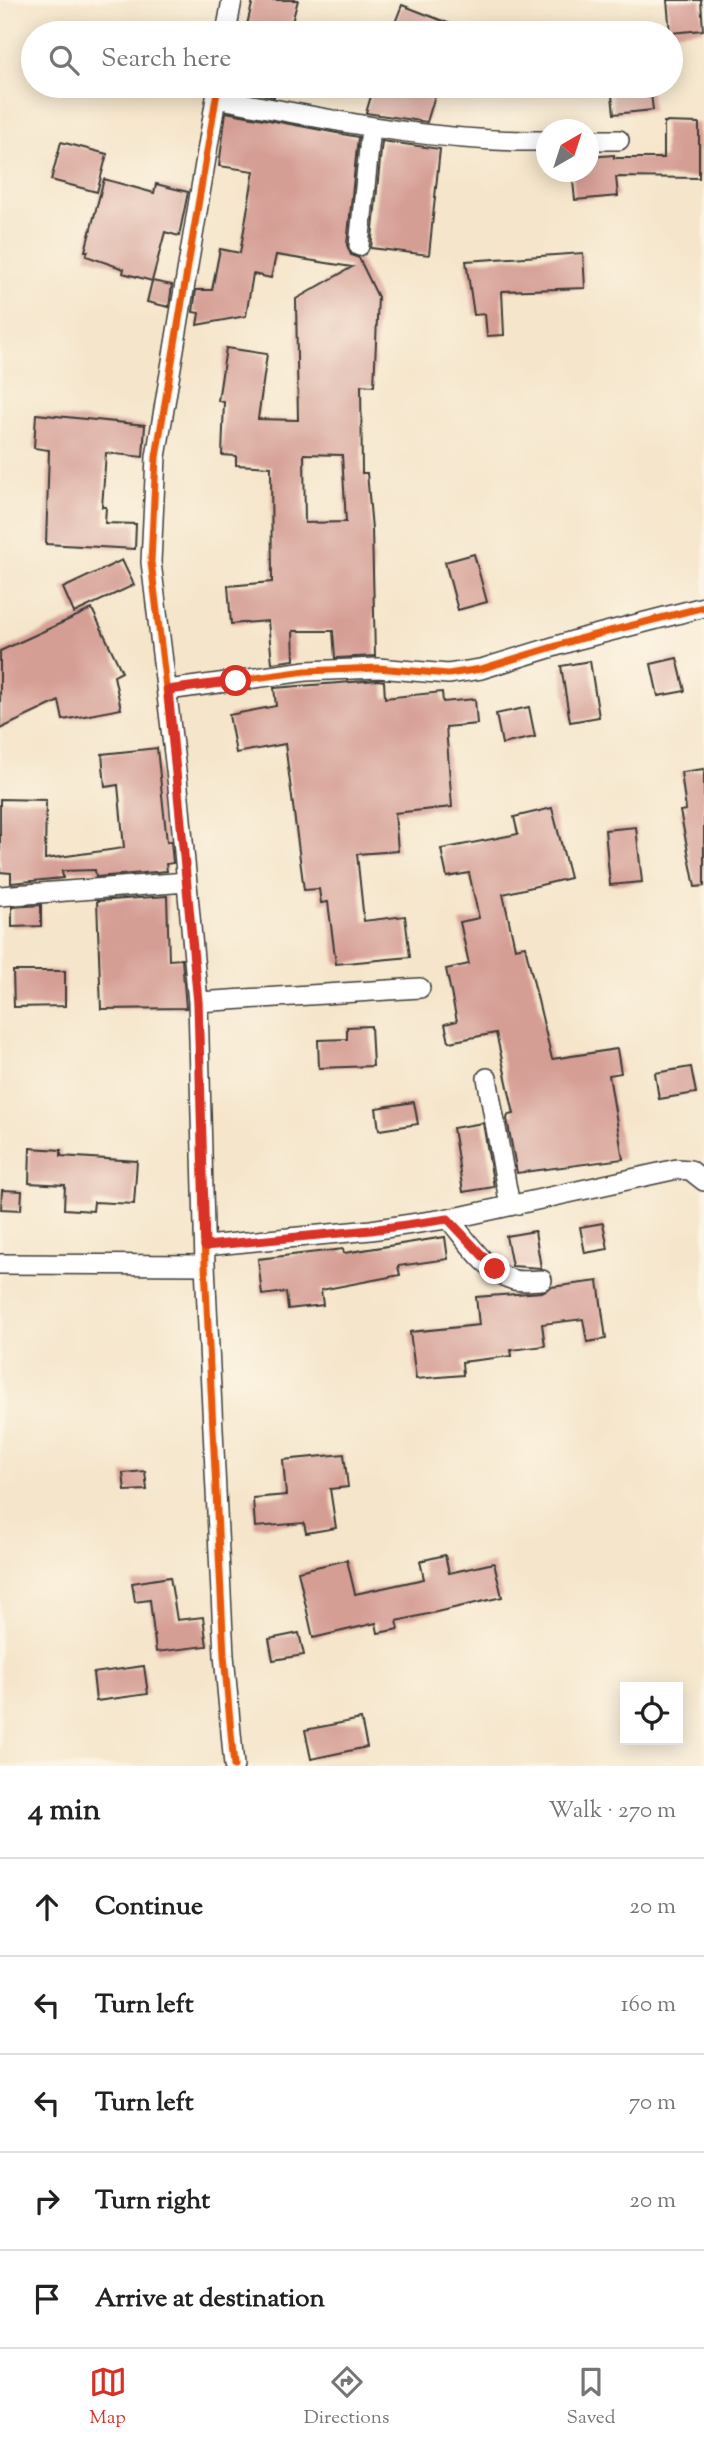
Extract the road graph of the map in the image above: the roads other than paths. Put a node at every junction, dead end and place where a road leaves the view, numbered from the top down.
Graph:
1 (232, 0) edge
2 (228, 21) edge
3 (216, 98) edge
4 (243, 98) edge
5 (371, 128) junction
6 (619, 139) dead end
7 (599, 140) edge
8 (536, 141) edge
9 (359, 246) dead end
10 (704, 607) edge
11 (168, 690) junction
12 (187, 882) junction
13 (0, 896) edge
14 (420, 988) dead end
15 (198, 1002) junction
16 (487, 1078) dead end
17 (704, 1181) edge
18 (509, 1206) junction
19 (448, 1219) junction
20 (205, 1255) junction
21 (0, 1264) edge
22 (542, 1280) dead end
23 (234, 1766) edge

1 - 2 street
3 - 11 street
4 - 5 street
5 - 8 street
5 - 9 street
6 - 7 street
10 - 11 street
11 - 12 street
12 - 13 street
12 - 15 street
14 - 15 street
15 - 20 street
16 - 18 street
17 - 18 street
18 - 19 street
19 - 20 street
19 - 22 street
20 - 21 street
20 - 23 street

